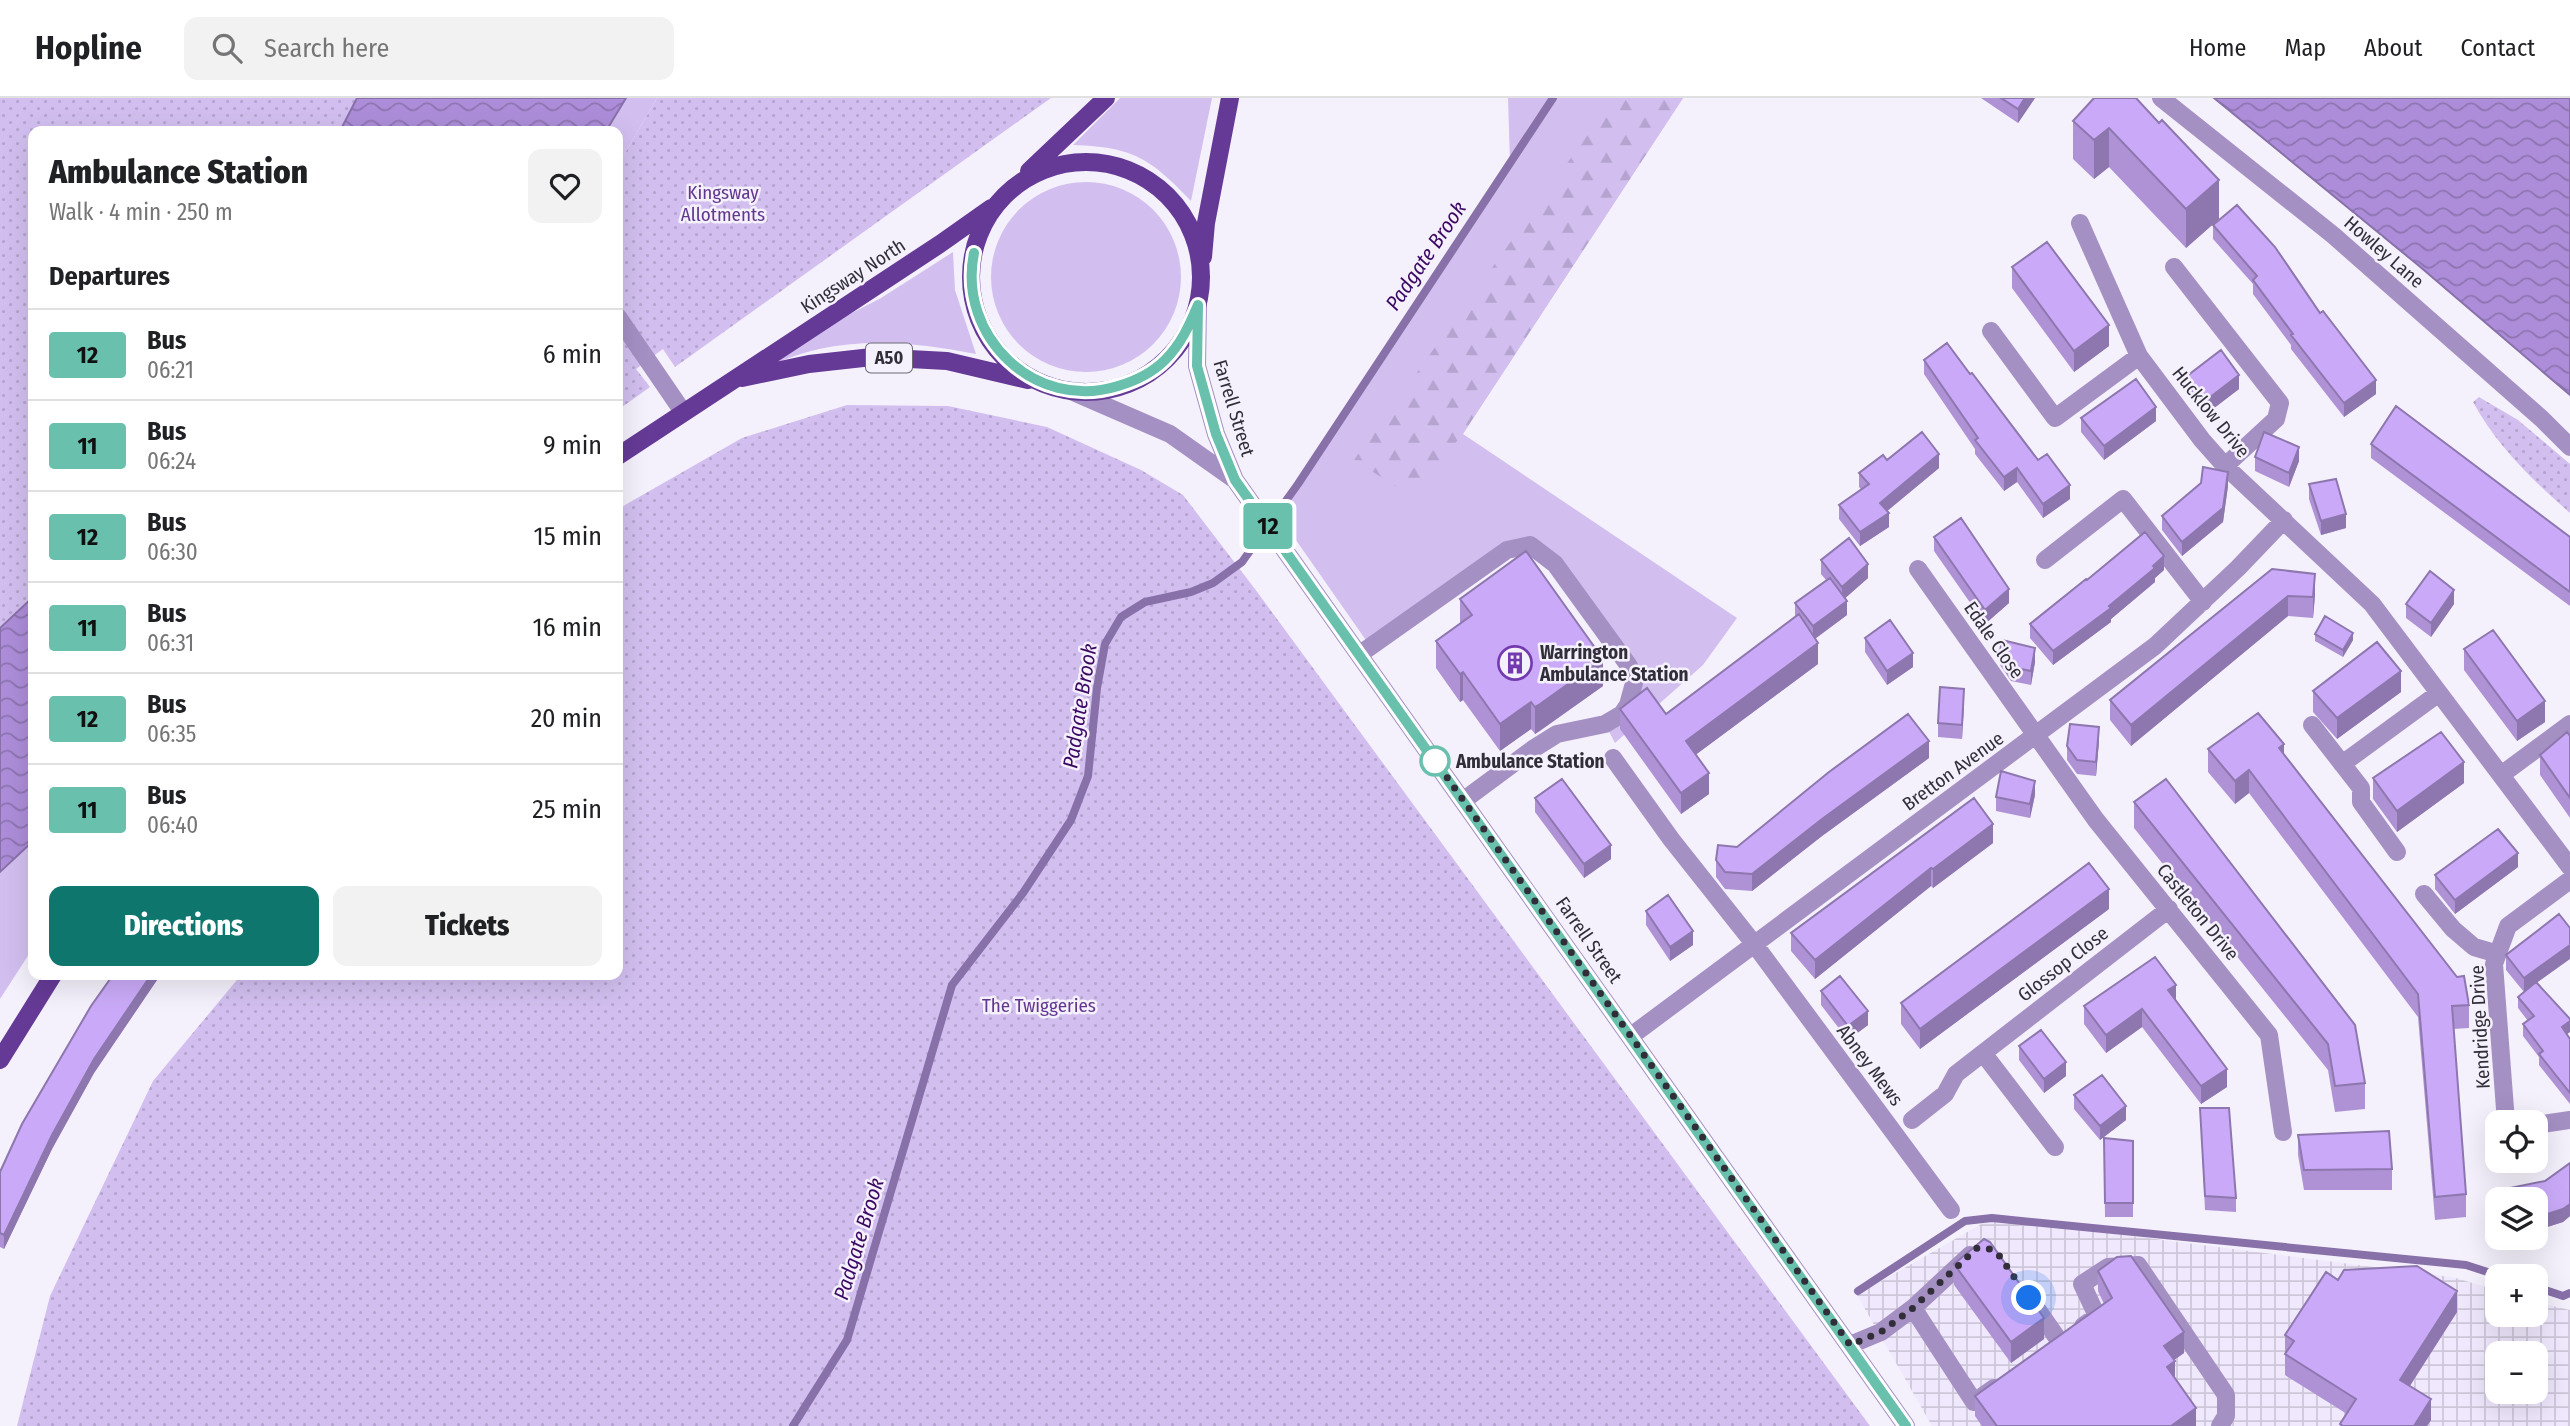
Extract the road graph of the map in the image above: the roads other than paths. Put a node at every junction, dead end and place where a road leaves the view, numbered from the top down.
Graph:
1 (1106, 98) edge
2 (1230, 98) edge
3 (2161, 98) edge
4 (1014, 186) junction
5 (996, 204) junction
6 (2080, 223) dead end
7 (2175, 267) dead end
8 (1202, 279) junction
9 (1198, 305) junction
10 (623, 324) edge
11 (1991, 331) dead end
12 (2139, 356) junction
13 (732, 380) junction
14 (1046, 385) junction
15 (1071, 391) junction
16 (683, 412) junction
17 (2570, 447) edge
18 (623, 453) edge
19 (2225, 466) junction
20 (1240, 487) junction
21 (2284, 520) junction
22 (2045, 560) dead end
23 (1918, 569) dead end
24 (2203, 602) junction
25 (1360, 654) junction
26 (2439, 692) junction
27 (2570, 724) edge
28 (2312, 725) dead end
29 (2036, 736) junction
30 (1613, 758) dead end
31 (2342, 764) junction
32 (2501, 775) junction
33 (1464, 800) junction
34 (2397, 852) dead end
35 (2570, 867) edge
36 (2570, 880) edge
37 (2424, 894) dead end
38 (2169, 909) junction
39 (1755, 945) junction
40 (2498, 954) junction
41 (50, 980) edge
42 (1631, 1036) junction
43 (1983, 1053) junction
44 (0, 1060) edge
45 (2505, 1110) edge
46 (1912, 1120) dead end
47 (2570, 1120) edge
48 (2548, 1123) edge
49 (2283, 1132) dead end
50 (2055, 1147) dead end
51 (1951, 1210) dead end
52 (1990, 1249) edge
53 (2022, 1287) edge
54 (1913, 1308) junction
55 (1850, 1345) junction
56 (2007, 1379) edge
57 (1906, 1426) edge
58 (2220, 1426) edge

1 - 4 main road, A50
2 - 8 main road, A50
3 - 17 street, Howley Lane
4 - 5 main road, A50
4 - 8 main road, A50
5 - 13 main road, Kingsway North / A50
5 - 14 main road, A50
6 - 12 street, Hucklow Drive
7 - 19 street
8 - 9 main road, A50
9 - 15 main road, A50
9 - 20 street, Farrell Street
10 - 16 street
11 - 12 street
12 - 19 street, Hucklow Drive
13 - 14 main road, Kingsway North / A50
13 - 16 main road, Kingsway North / A50
14 - 15 main road, A50
15 - 20 street, Farrell Street
16 - 18 main road, Kingsway North / A50
19 - 21 street, Hucklow Drive
20 - 25 street, Farrell Street
21 - 24 street, Bretton Avenue
21 - 26 street
22 - 24 street
23 - 29 street, Edale Close
24 - 29 street, Bretton Avenue
25 - 33 street, Farrell Street
25 - 33 street
26 - 31 street
26 - 32 street
27 - 32 street
28 - 31 street
29 - 38 street, Castleton Drive
29 - 39 street, Bretton Avenue
30 - 39 street, Abney Mews
31 - 34 street
32 - 35 street
33 - 42 street, Farrell Street
36 - 40 street, Kendridge Drive
37 - 40 street
38 - 43 street, Glossop Close
38 - 49 street, Castleton Drive
39 - 42 street, Bretton Avenue
39 - 51 street, Abney Mews
40 - 45 street, Kendridge Drive
41 - 44 main road
42 - 55 street, Farrell Street
43 - 46 street, Glossop Close
43 - 50 street
47 - 48 street
52 - 54 street
53 - 58 street
54 - 55 street
54 - 56 street
55 - 57 street, Farrell Street

